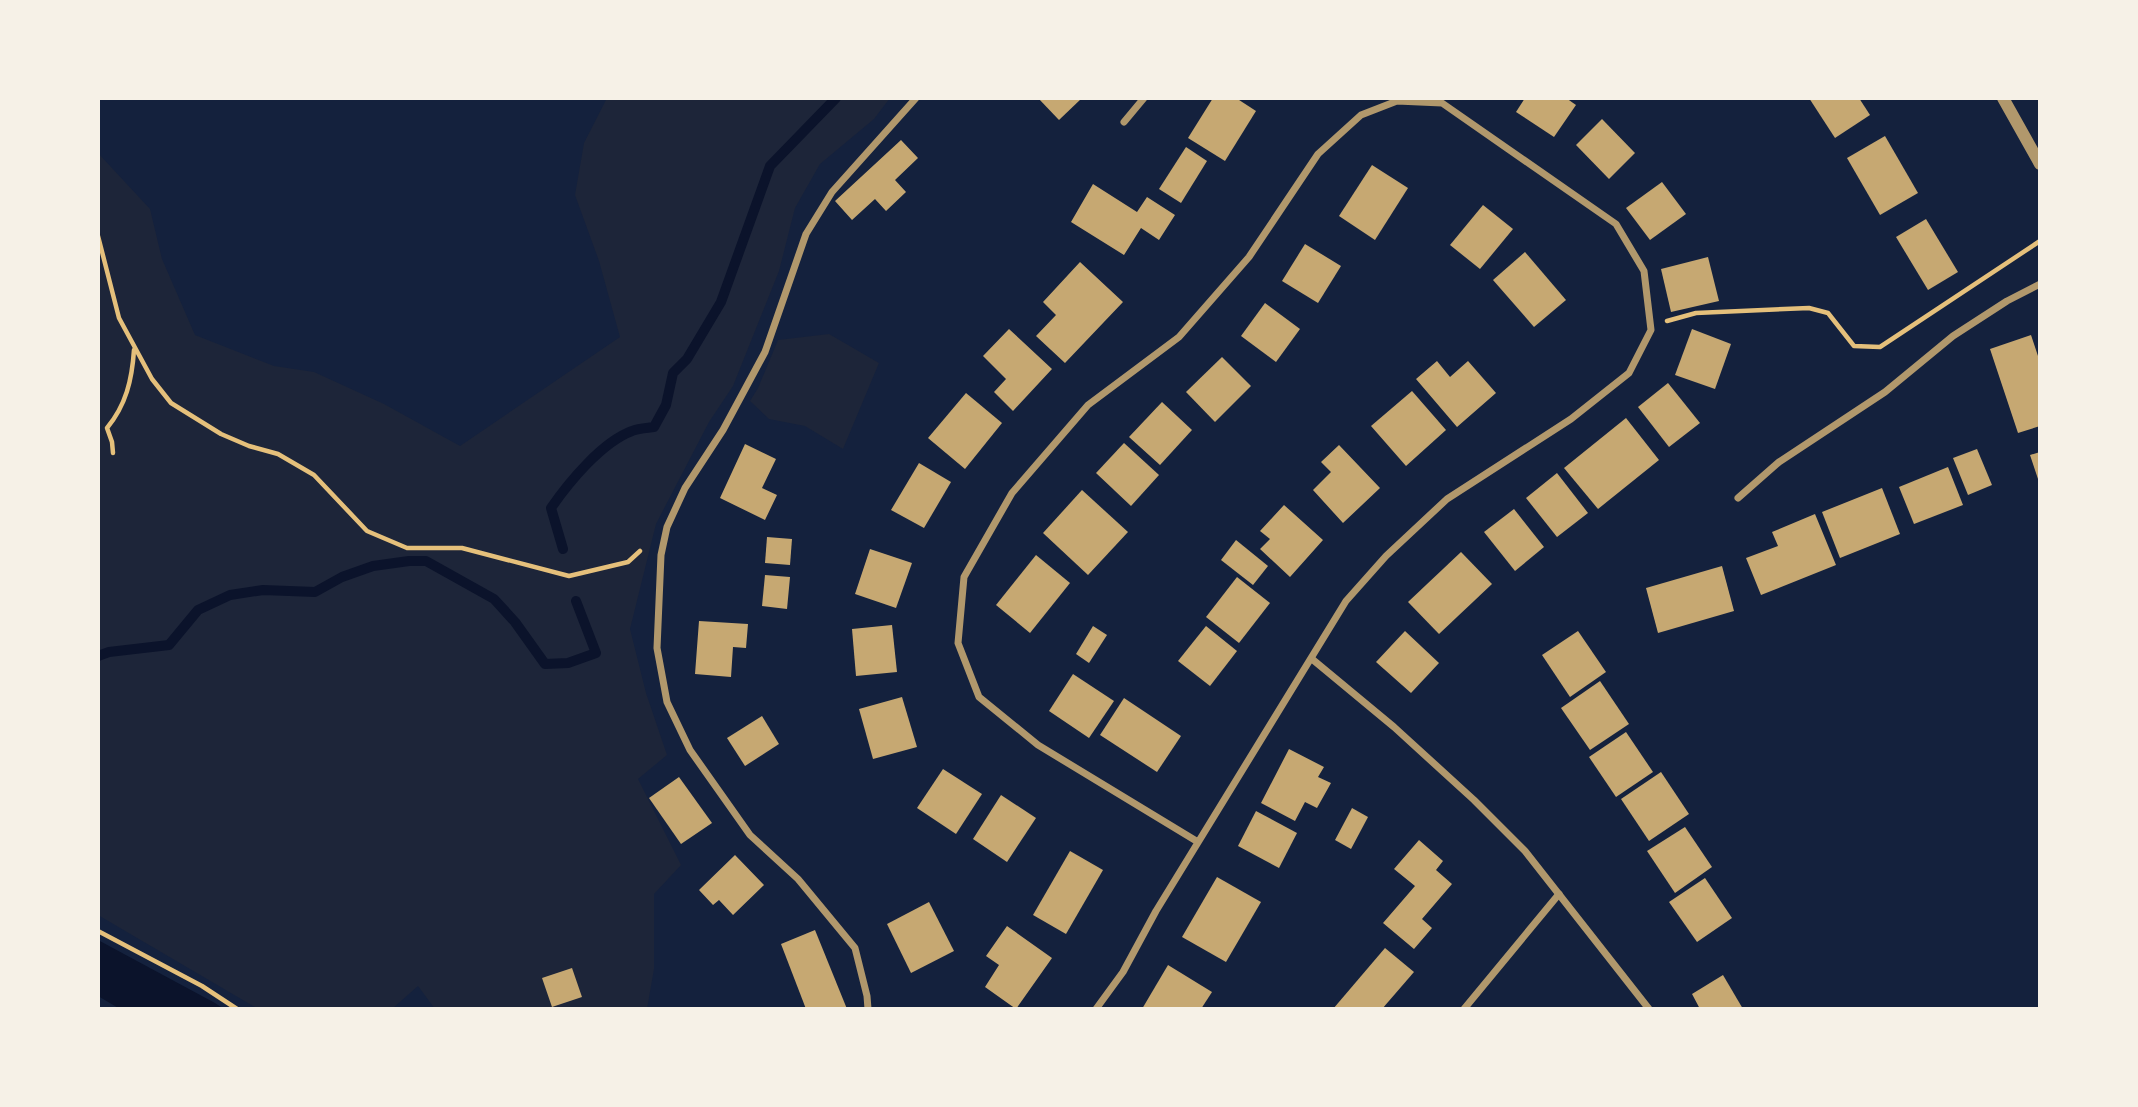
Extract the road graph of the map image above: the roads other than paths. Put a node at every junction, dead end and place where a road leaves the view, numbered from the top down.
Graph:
1 (916, 98) edge
2 (1144, 98) edge
3 (2003, 98) edge
4 (1124, 122) dead end
5 (2040, 164) edge
6 (2040, 284) edge
7 (1738, 498) dead end
8 (1312, 659) junction
9 (1198, 842) junction
10 (1559, 894) junction
11 (868, 1009) edge
12 (1096, 1009) edge
13 (1464, 1009) edge
14 (1649, 1009) edge

1 - 11 street
2 - 4 street
3 - 5 street
6 - 7 street
8 - 9 street
8 - 9 street
8 - 10 street
9 - 12 street
10 - 13 street
10 - 14 street

